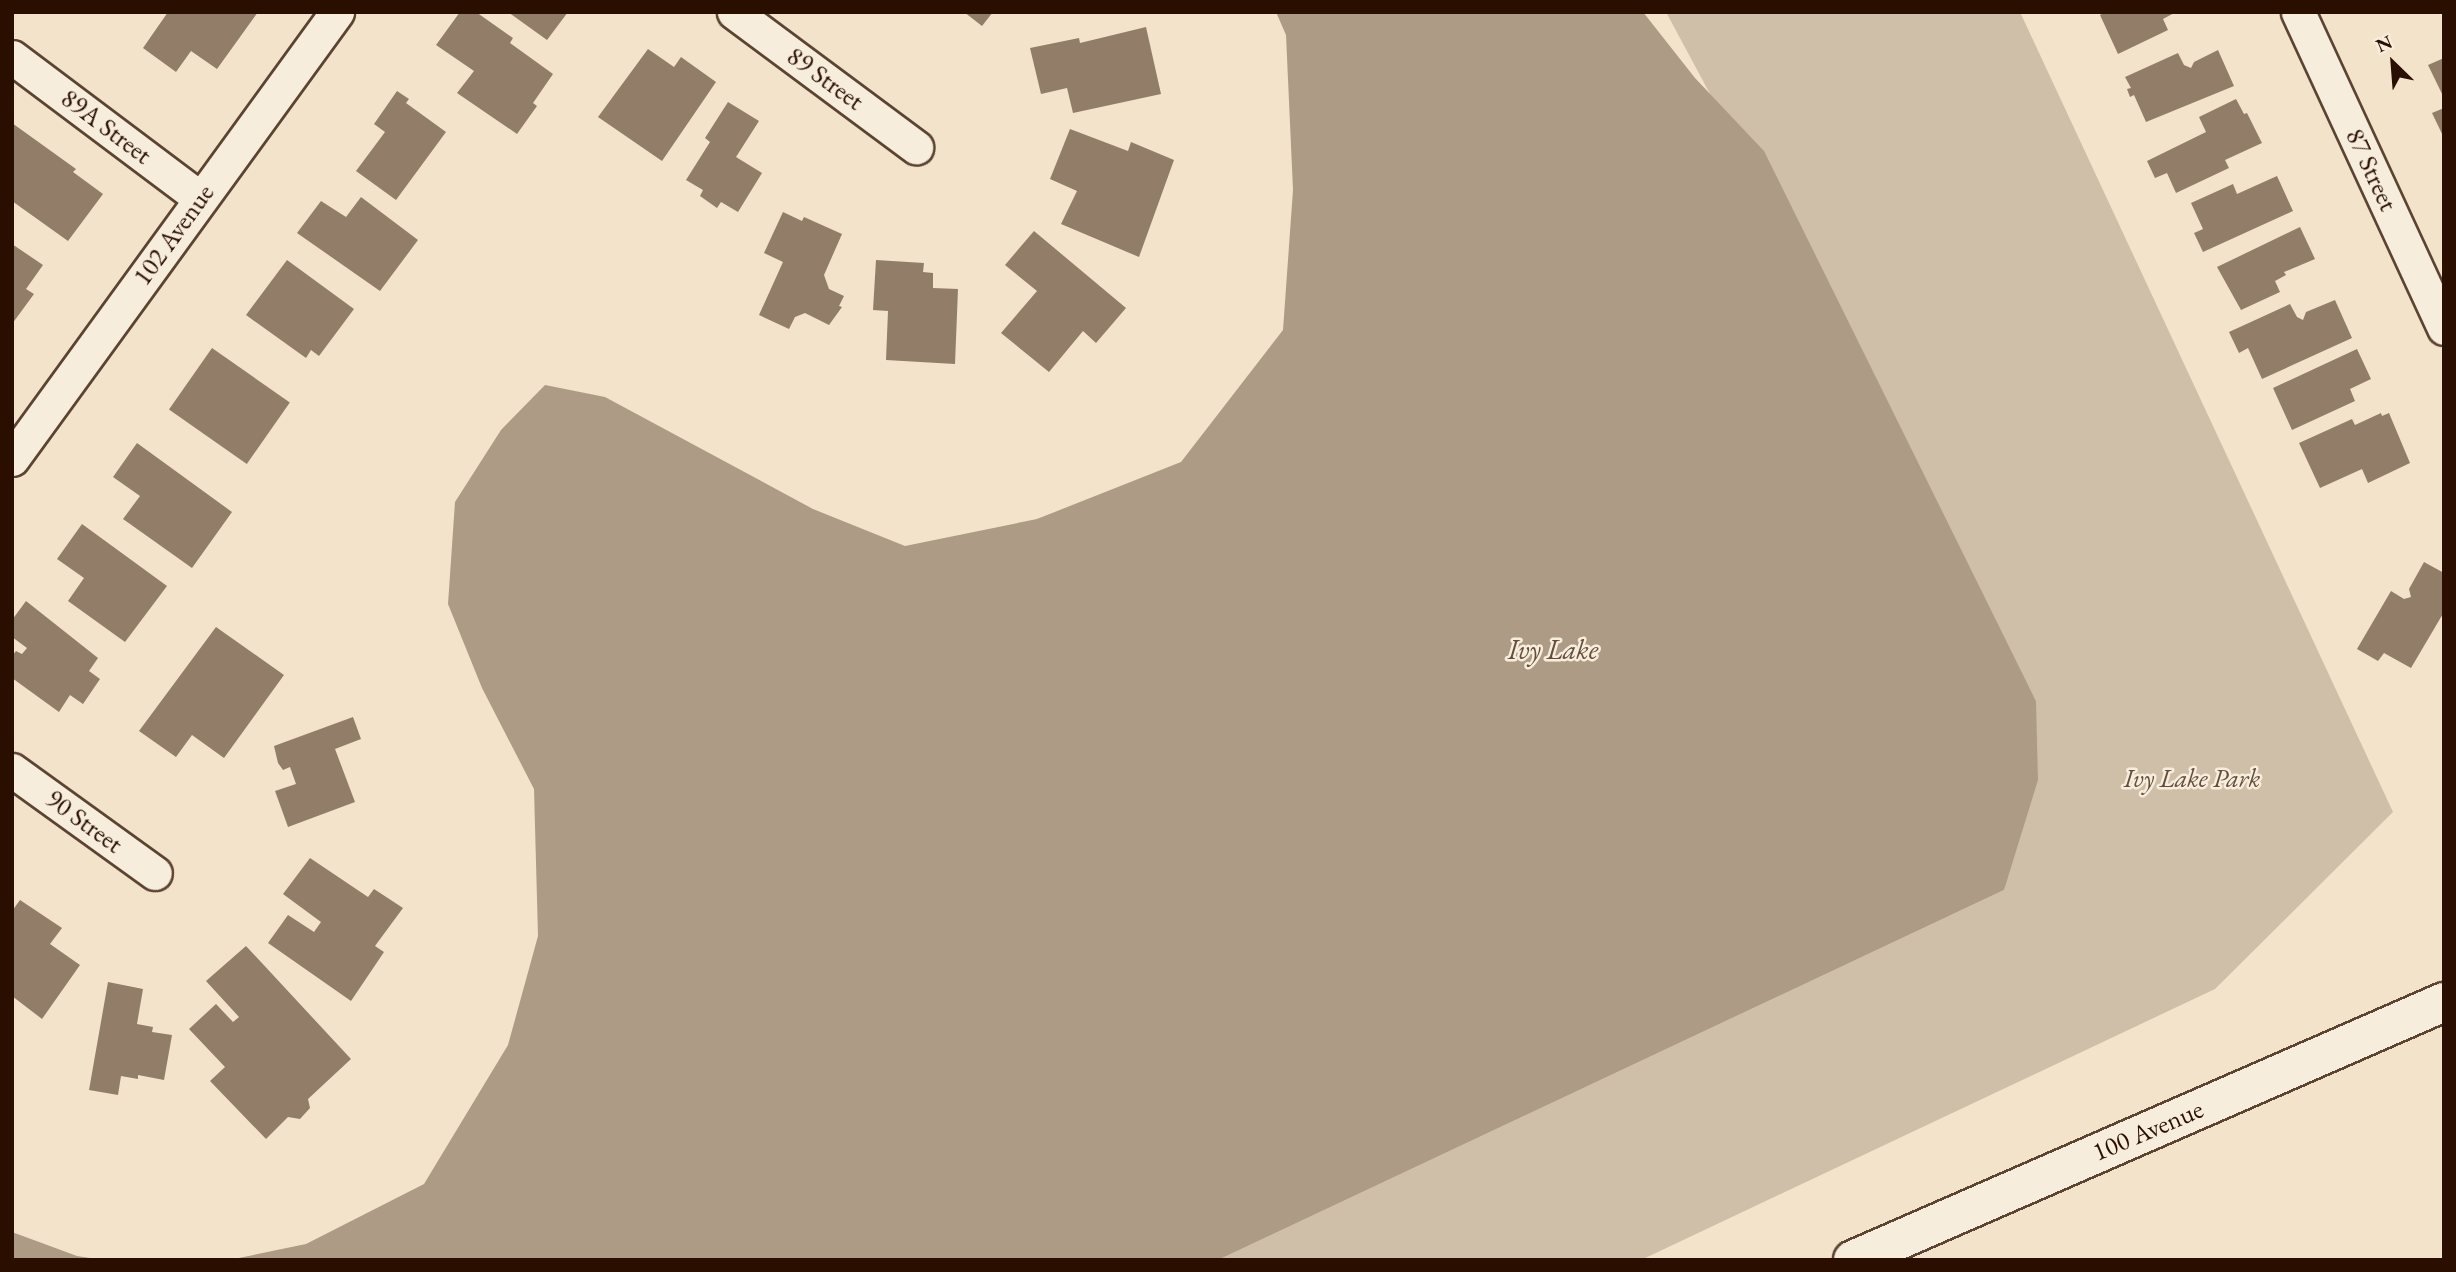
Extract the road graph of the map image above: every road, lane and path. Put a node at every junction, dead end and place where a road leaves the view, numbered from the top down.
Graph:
1 (337, 12) edge
2 (734, 12) edge
3 (2301, 13) edge
4 (12, 57) edge
5 (916, 147) dead end
6 (200, 198) junction
7 (2444, 328) edge
8 (12, 458) edge
9 (12, 771) edge
10 (155, 873) dead end
11 (2444, 1002) edge
12 (1853, 1260) edge

1 - 6 street, 102 Avenue
2 - 5 street, 89 Street
3 - 7 street, 87 Street
4 - 6 street, 89A Street
6 - 8 street, 102 Avenue
9 - 10 street, 90 Street
11 - 12 main road, 100 Avenue

